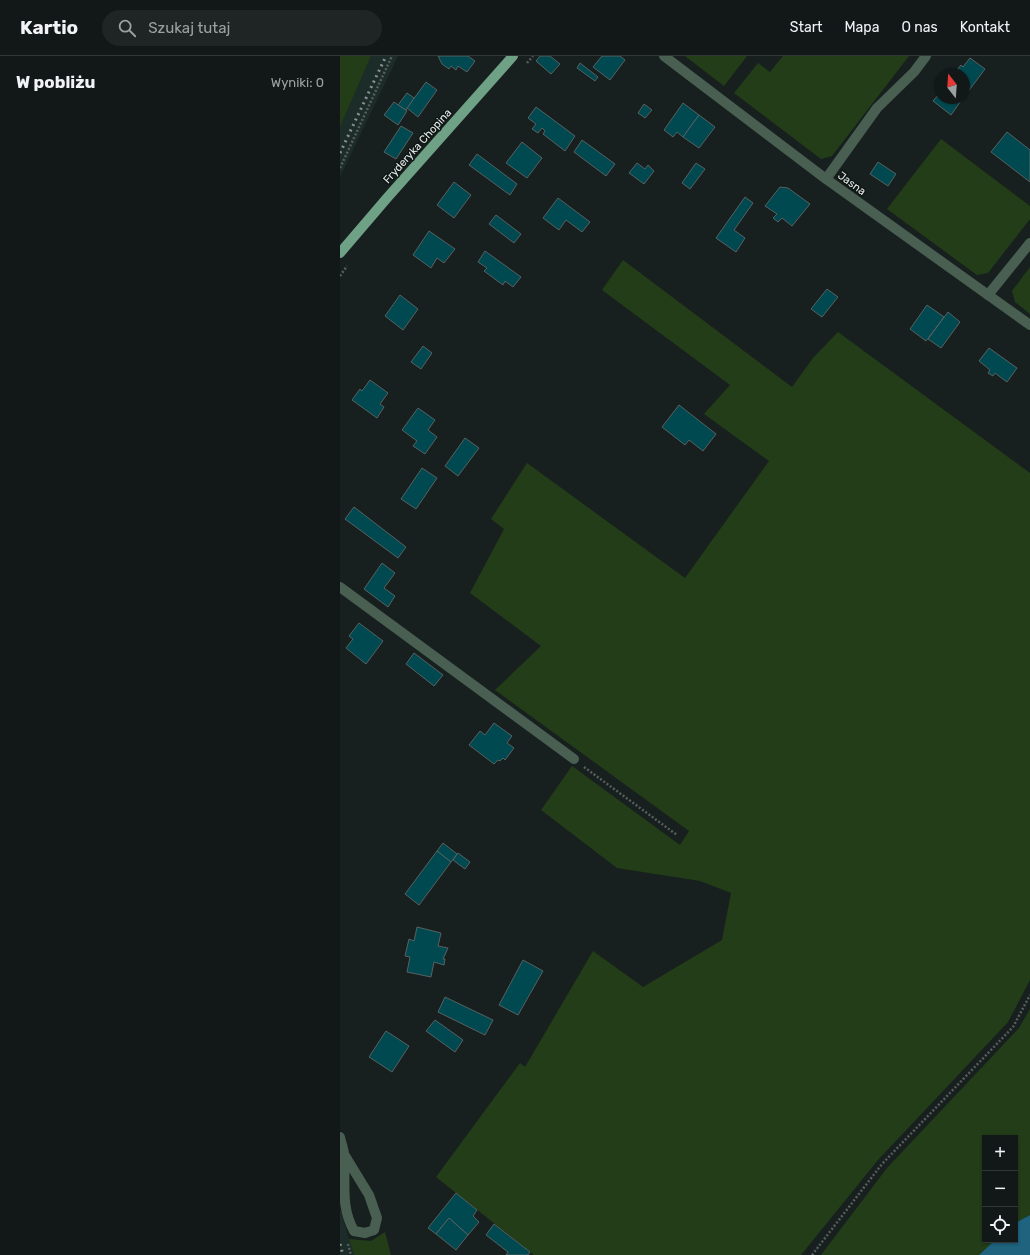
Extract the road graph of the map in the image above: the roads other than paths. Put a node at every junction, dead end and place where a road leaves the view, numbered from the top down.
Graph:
1 (513, 56) edge
2 (664, 56) edge
3 (926, 56) edge
4 (826, 179) junction
5 (1030, 242) edge
6 (340, 253) edge
7 (988, 295) junction
8 (1030, 325) edge
9 (340, 587) edge
10 (574, 759) road end
11 (340, 1137) edge
12 (344, 1154) junction

1 - 6 main road, Fryderyka Chopina
2 - 4 street, Jasna
3 - 4 street
4 - 7 street, Jasna
5 - 7 street
7 - 8 street, Jasna
9 - 10 street
11 - 12 street
12 - 12 street

